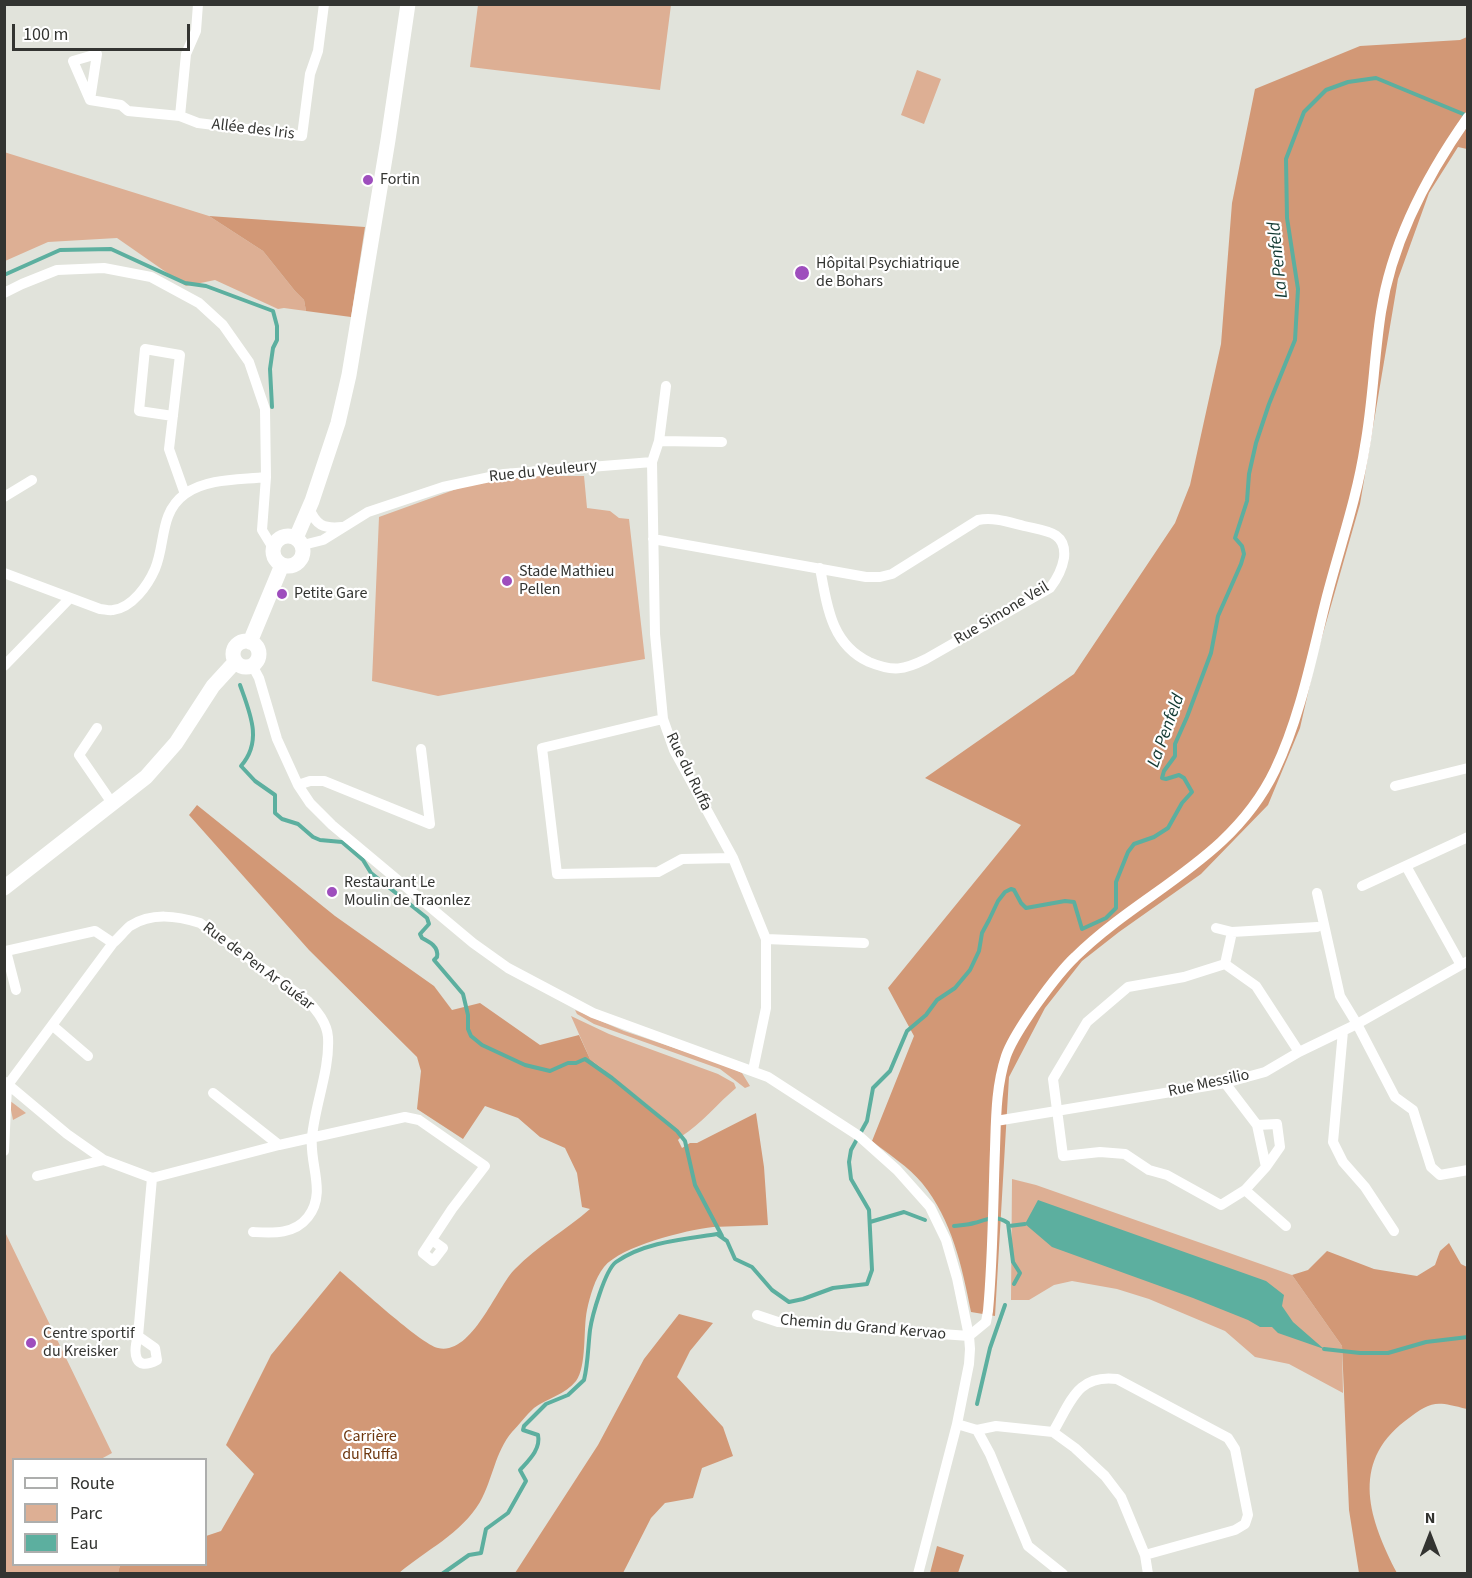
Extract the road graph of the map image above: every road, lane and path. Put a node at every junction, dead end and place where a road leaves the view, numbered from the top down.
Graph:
1 (198, 4) edge
2 (324, 4) edge
3 (408, 4) edge
4 (90, 100) dead end
5 (180, 116) junction
6 (1467, 117) edge
7 (4, 293) edge
8 (666, 386) dead end
9 (173, 416) junction
10 (659, 441) junction
11 (722, 442) dead end
12 (652, 462) junction
13 (267, 477) junction
14 (32, 480) dead end
15 (185, 494) junction
16 (4, 497) edge
17 (309, 508) junction
18 (342, 527) junction
19 (653, 539) junction
20 (299, 542) junction
21 (273, 548) junction
22 (282, 565) junction
23 (820, 568) junction
24 (4, 573) edge
25 (70, 598) junction
26 (250, 642) junction
27 (236, 662) junction
28 (252, 665) junction
29 (4, 666) edge
30 (663, 719) junction
31 (97, 728) dead end
32 (421, 749) dead end
33 (1467, 768) edge
34 (298, 785) junction
35 (1395, 786) dead end
36 (112, 803) junction
37 (1467, 837) edge
38 (732, 858) junction
39 (1406, 866) junction
40 (1362, 886) dead end
41 (4, 888) edge
42 (1317, 893) dead end
43 (1317, 927) dead end
44 (1215, 928) dead end
45 (1232, 932) junction
46 (766, 939) junction
47 (113, 943) junction
48 (864, 944) dead end
49 (1464, 963) edge
50 (1226, 964) junction
51 (16, 990) dead end
52 (1357, 1024) junction
53 (53, 1026) junction
54 (1344, 1031) junction
55 (1299, 1052) junction
56 (88, 1056) dead end
57 (753, 1070) junction
58 (1225, 1083) junction
59 (6, 1084) edge
60 (213, 1094) dead end
61 (1057, 1111) junction
62 (996, 1121) junction
63 (1257, 1125) junction
64 (311, 1138) junction
65 (279, 1144) junction
66 (4, 1150) edge
67 (104, 1160) junction
68 (1266, 1167) junction
69 (1467, 1170) edge
70 (37, 1176) dead end
71 (152, 1178) junction
72 (1245, 1190) junction
73 (1286, 1226) dead end
74 (1394, 1231) dead end
75 (253, 1232) dead end
76 (432, 1240) dead end
77 (758, 1316) dead end
78 (138, 1336) dead end
79 (969, 1336) junction
80 (957, 1424) junction
81 (977, 1430) junction
82 (1053, 1432) junction
83 (1145, 1555) junction
84 (918, 1574) edge
85 (1063, 1574) edge
86 (1148, 1574) edge

1 - 5 street
2 - 5 street, Allée des Iris
3 - 17 street
4 - 5 street, Allée des Iris
6 - 62 street
7 - 13 street
8 - 10 street, Rue du Ruffa
9 - 9 street
9 - 15 street
10 - 11 street
10 - 12 street, Rue du Ruffa
12 - 18 street, Rue du Veuleury
12 - 19 street, Rue du Ruffa
13 - 15 street
13 - 21 street
14 - 16 street
15 - 25 street
17 - 18 street
17 - 20 street
18 - 20 street, Rue du Veuleury
19 - 23 street
19 - 30 street, Rue du Ruffa
20 - 21 street
20 - 22 street
21 - 22 street
22 - 26 street
23 - 23 street, Rue Simone Veil
24 - 25 street
25 - 29 street
26 - 27 street
26 - 28 street
27 - 28 street
27 - 36 street
28 - 34 street
30 - 38 street, Rue du Ruffa
30 - 38 street
31 - 36 street
32 - 34 street
33 - 35 street
34 - 57 street
36 - 41 street
37 - 39 street
38 - 46 street, Rue du Ruffa
39 - 40 street
39 - 49 street
42 - 52 street
43 - 45 street
44 - 45 street
45 - 50 street
46 - 48 street
46 - 57 street, Rue du Ruffa
47 - 51 street
47 - 53 street, Rue de Pen Ar Guéar
47 - 64 street, Rue de Pen Ar Guéar
49 - 52 street, Rue Messilio
50 - 55 street
50 - 61 street
52 - 54 street, Rue Messilio
52 - 69 street
53 - 56 street
53 - 59 street, Rue de Pen Ar Guéar
54 - 55 street, Rue Messilio
54 - 74 street
55 - 58 street, Rue Messilio
57 - 79 street
58 - 61 street, Rue Messilio
58 - 63 street
59 - 66 street
59 - 67 street
60 - 65 street
61 - 62 street, Rue Messilio
61 - 72 street
62 - 79 street
63 - 68 street
63 - 68 street
64 - 65 street
64 - 75 street, Rue de Pen Ar Guéar
64 - 76 street
65 - 71 street
67 - 70 street
67 - 71 street
68 - 72 street
71 - 78 street
72 - 73 street
77 - 79 street, Chemin du Grand Kervao
79 - 80 street
80 - 81 street
80 - 84 street
81 - 82 street
81 - 85 street
82 - 83 street
82 - 83 street
83 - 86 street

